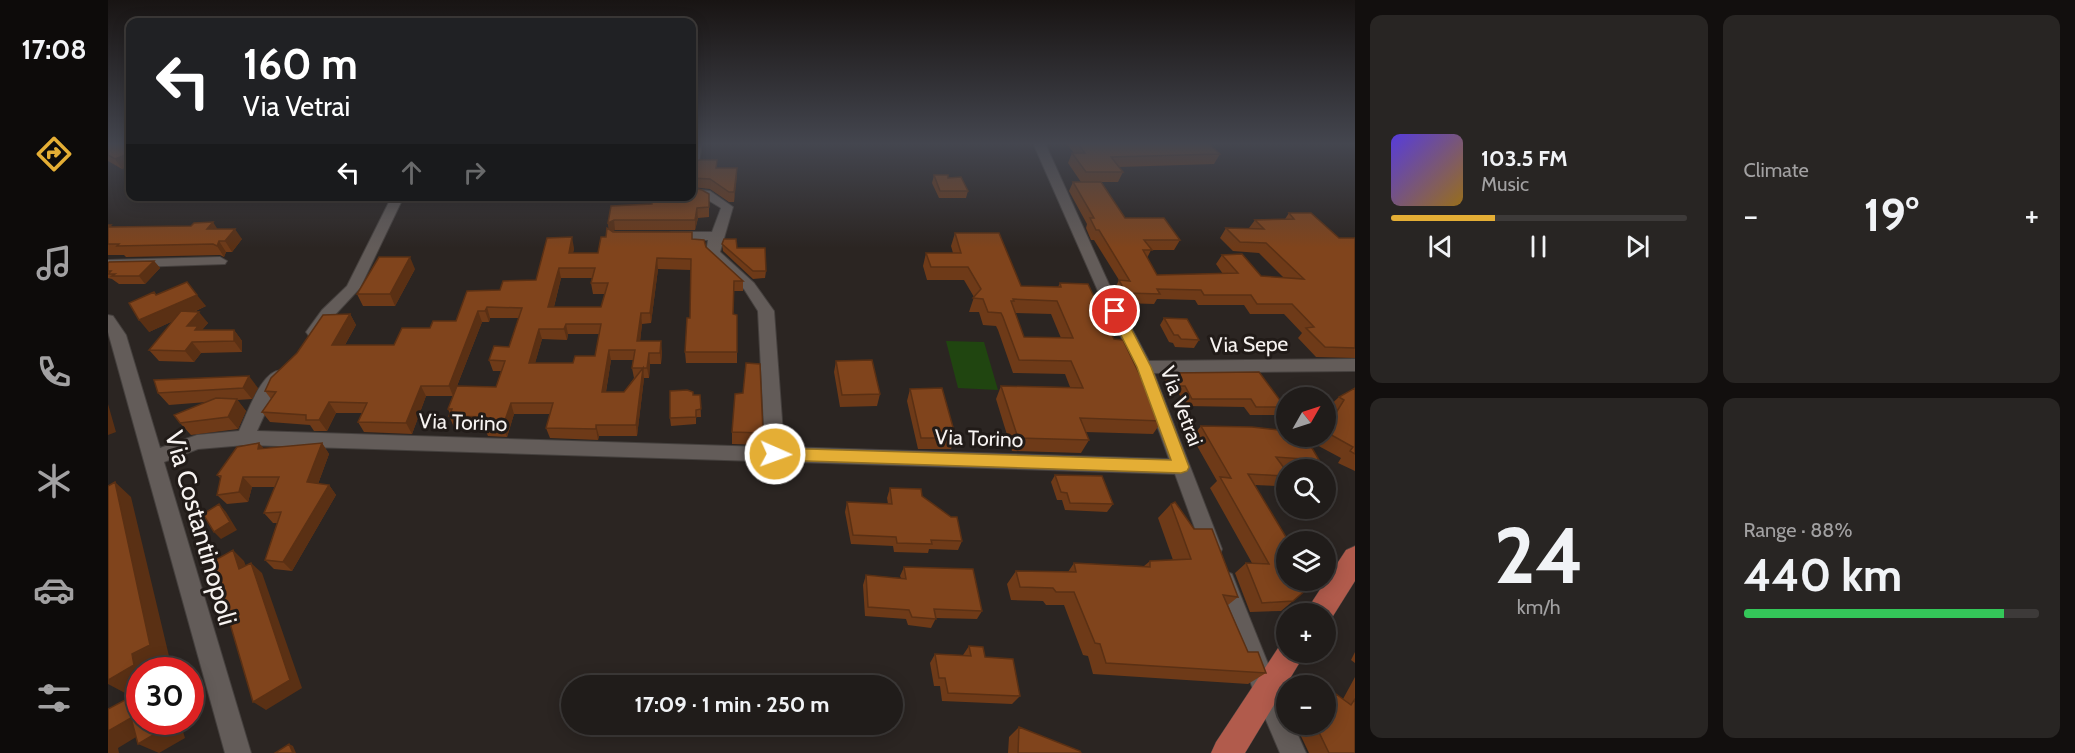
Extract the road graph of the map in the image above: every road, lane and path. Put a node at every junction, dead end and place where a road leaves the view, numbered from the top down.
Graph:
1 (1055, 178) edge
2 (696, 193) edge
3 (396, 201) edge
4 (660, 236) edge
5 (715, 236) junction
6 (220, 261) dead end
7 (108, 264) edge
8 (108, 320) edge
9 (305, 346) edge
10 (1355, 365) edge
11 (288, 366) edge
12 (1144, 367) junction
13 (246, 438) junction
14 (775, 454) junction
15 (153, 459) junction
16 (1181, 467) junction
17 (1355, 558) edge
18 (1325, 603) edge
19 (1285, 663) edge
20 (1266, 692) junction
21 (238, 753) edge
22 (1227, 753) edge
23 (1293, 753) edge

1 - 12 street, Via Vetrai
2 - 5 street
3 - 9 street
4 - 5 street
5 - 14 street
6 - 7 street
8 - 15 street, Via Costantinopoli
10 - 12 street, Via Sepe
11 - 13 street
12 - 16 street, Via Vetrai
13 - 14 street, Via Torino
13 - 15 street, Via Torino
14 - 16 street, Via Torino
15 - 21 street, Via Costantinopoli
16 - 20 street, Via Vetrai
17 - 18 main road
19 - 20 main road
20 - 22 main road
20 - 23 street, Via Vetrai

